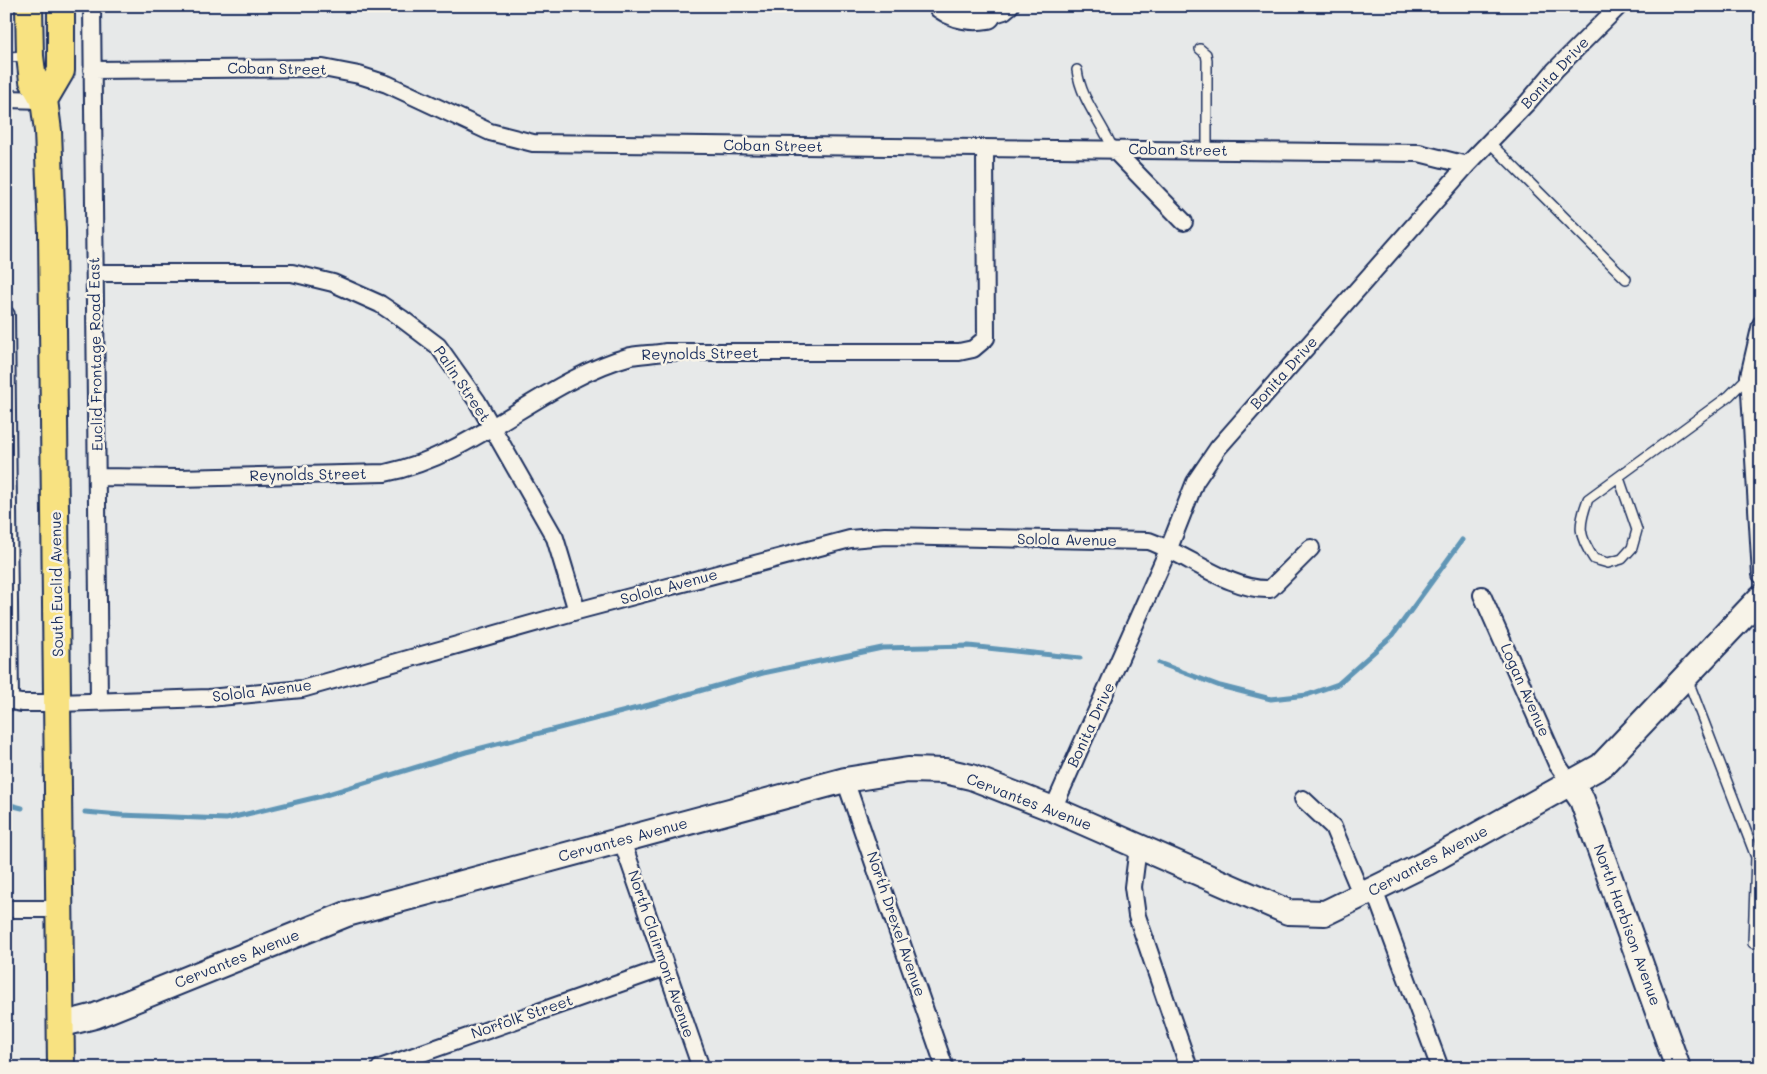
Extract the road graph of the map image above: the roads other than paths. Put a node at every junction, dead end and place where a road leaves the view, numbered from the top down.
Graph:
1 (29, 6) edge
2 (61, 6) edge
3 (92, 6) edge
4 (941, 6) edge
5 (1010, 6) edge
6 (1619, 6) edge
7 (988, 16) joint
8 (1200, 49) dead end
9 (18, 56) edge
10 (92, 70) junction
11 (1077, 70) dead end
12 (6, 99) edge
13 (44, 100) junction
14 (1489, 142) junction
15 (985, 148) junction
16 (1112, 149) junction
17 (1206, 150) junction
18 (1467, 165) junction
19 (1184, 222) dead end
20 (96, 273) junction
21 (1626, 279) dead end
22 (6, 314) edge
23 (1761, 324) edge
24 (1749, 376) junction
25 (491, 427) junction
26 (7, 454) edge
27 (97, 477) junction
28 (1619, 478) junction
29 (1170, 548) junction
30 (1311, 548) dead end
31 (1761, 575) edge
32 (1482, 595) dead end
33 (1761, 597) edge
34 (577, 611) junction
35 (1686, 676) junction
36 (8, 700) edge
37 (99, 702) junction
38 (59, 703) junction
39 (845, 780) junction
40 (1571, 784) junction
41 (1303, 799) dead end
42 (1054, 809) junction
43 (622, 841) junction
44 (1138, 847) junction
45 (1368, 893) junction
46 (6, 909) edge
47 (59, 909) junction
48 (1753, 943) dead end
49 (666, 967) junction
50 (60, 1025) junction
51 (61, 1068) edge
52 (380, 1068) edge
53 (700, 1068) edge
54 (945, 1068) edge
55 (1189, 1068) edge
56 (1440, 1068) edge
57 (1678, 1068) edge

1 - 9 main road, South Euclid Avenue
2 - 13 main road
3 - 10 street, Euclid Frontage Road East
4 - 7 street
5 - 7 street
6 - 14 street, Bonita Drive
8 - 17 lane
9 - 13 main road, South Euclid Avenue
10 - 15 street, Coban Street
10 - 20 street, Euclid Frontage Road East
11 - 16 lane
12 - 13 street
13 - 38 main road, South Euclid Avenue
14 - 18 street, Bonita Drive
14 - 21 lane
15 - 16 street, Coban Street
15 - 25 street, Reynolds Street
16 - 17 street, Coban Street
16 - 19 street
17 - 18 street, Coban Street
18 - 29 street, Bonita Drive
20 - 25 street, Palin Street
20 - 27 street, Euclid Frontage Road East
22 - 26 street
23 - 24 street
24 - 28 lane
24 - 31 street
25 - 27 street, Reynolds Street
25 - 34 street, Palin Street
26 - 36 street
27 - 37 street, Euclid Frontage Road East
28 - 28 lane
29 - 30 street, Solola Avenue
29 - 34 street, Solola Avenue
29 - 42 street, Bonita Drive
32 - 40 street, Logan Avenue
33 - 35 street, Cervantes Avenue
34 - 37 street, Solola Avenue
35 - 40 street, Cervantes Avenue
35 - 48 lane
36 - 38 street, Solola Avenue
37 - 38 street, Solola Avenue
38 - 47 main road, South Euclid Avenue
39 - 42 street, Cervantes Avenue
39 - 43 street, Cervantes Avenue
39 - 54 street, North Drexel Avenue
40 - 45 street, Cervantes Avenue
40 - 57 street, North Harbison Avenue
41 - 45 street
42 - 44 street, Cervantes Avenue
43 - 49 street, North Clairmont Avenue
43 - 50 street, Cervantes Avenue
44 - 45 street, Cervantes Avenue
44 - 55 street
45 - 56 street
46 - 47 street
47 - 50 main road, South Euclid Avenue
49 - 52 street, Norfolk Street
49 - 53 street, North Clairmont Avenue
50 - 51 main road, South Euclid Avenue

